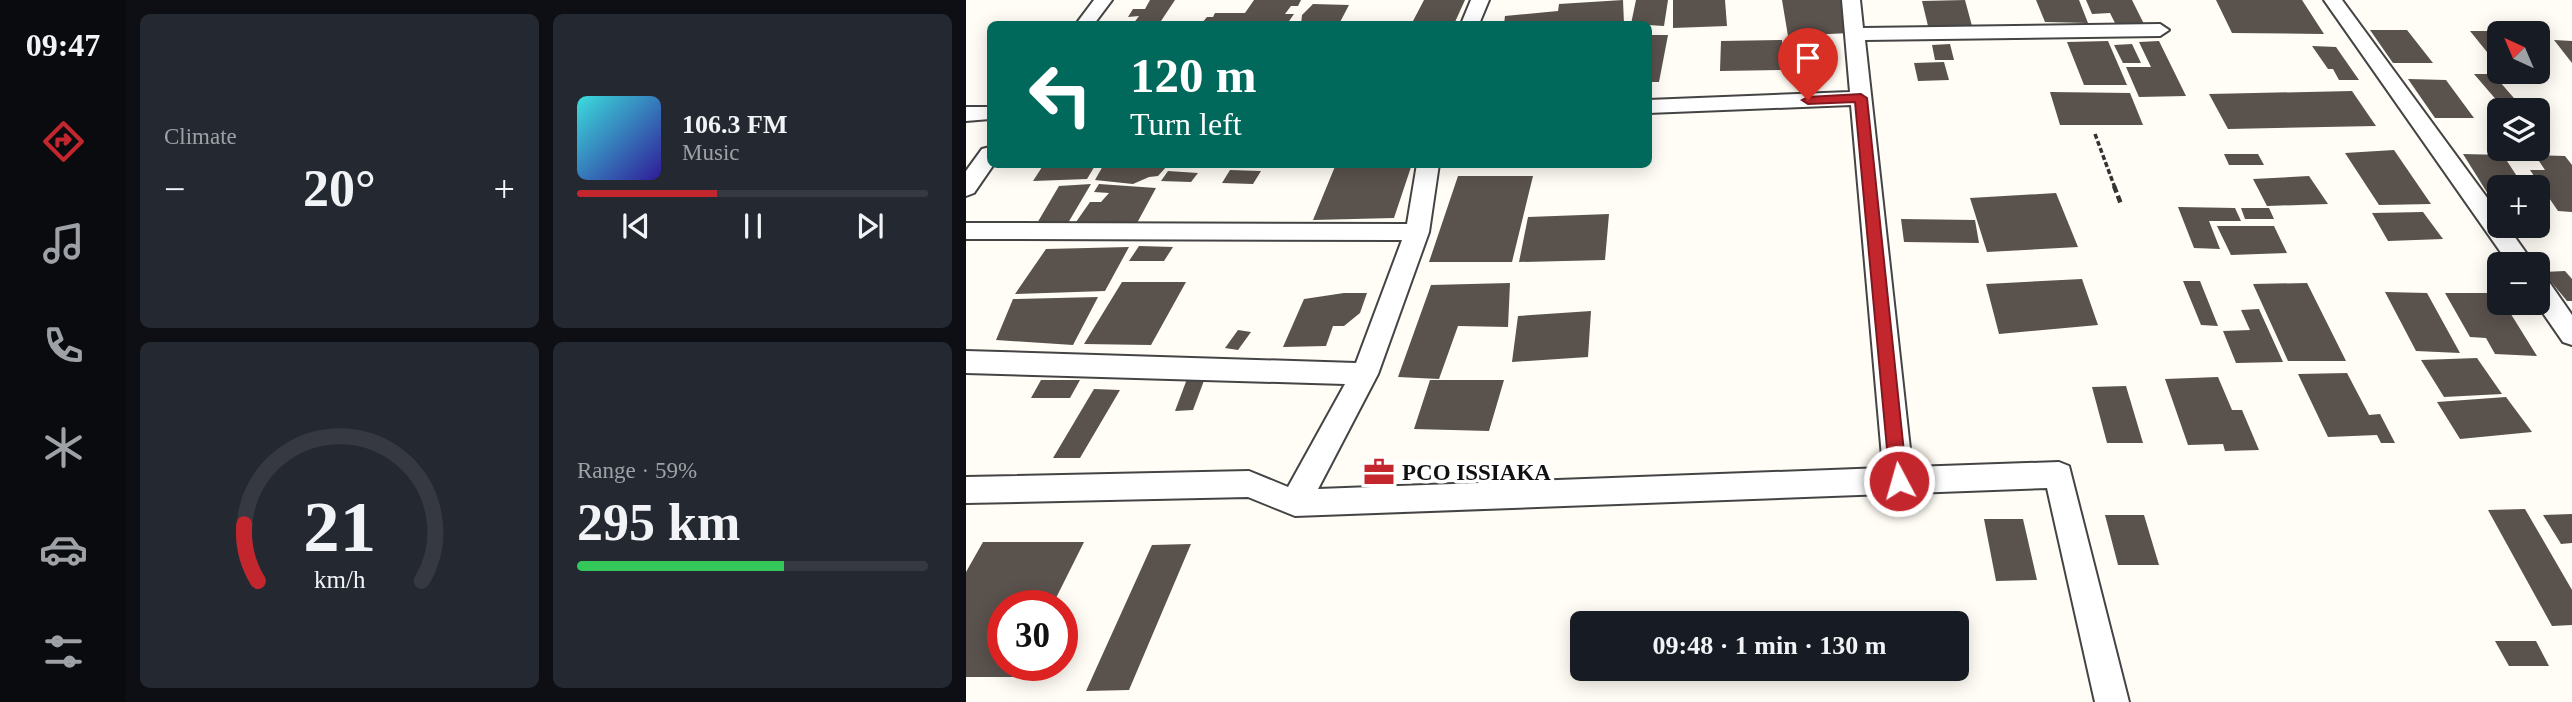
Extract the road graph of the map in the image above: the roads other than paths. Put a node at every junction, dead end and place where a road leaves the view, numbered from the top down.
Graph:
1 (1103, 0) edge
2 (1480, 0) edge
3 (1851, 0) edge
4 (2333, 0) edge
5 (1087, 21) edge
6 (1471, 21) edge
7 (2160, 30) dead end
8 (1854, 34) junction
9 (1861, 98) junction
10 (1652, 107) edge
11 (987, 113) edge
12 (966, 114) edge
13 (987, 158) edge
14 (1427, 168) edge
15 (966, 188) edge
16 (966, 231) edge
17 (1418, 232) junction
18 (2513, 252) edge
19 (2550, 303) edge
20 (2572, 335) edge
21 (966, 362) edge
22 (1365, 374) junction
23 (1899, 481) junction
24 (966, 491) edge
25 (1295, 503) junction
26 (2112, 702) edge

1 - 5 street
2 - 6 street
3 - 8 street
4 - 18 street
7 - 8 street
8 - 9 street
9 - 10 street
9 - 23 street
11 - 12 street
13 - 15 street
14 - 17 street
16 - 17 street
17 - 22 street
19 - 20 street
21 - 22 street
22 - 25 street
23 - 25 street
23 - 26 street
24 - 25 street

